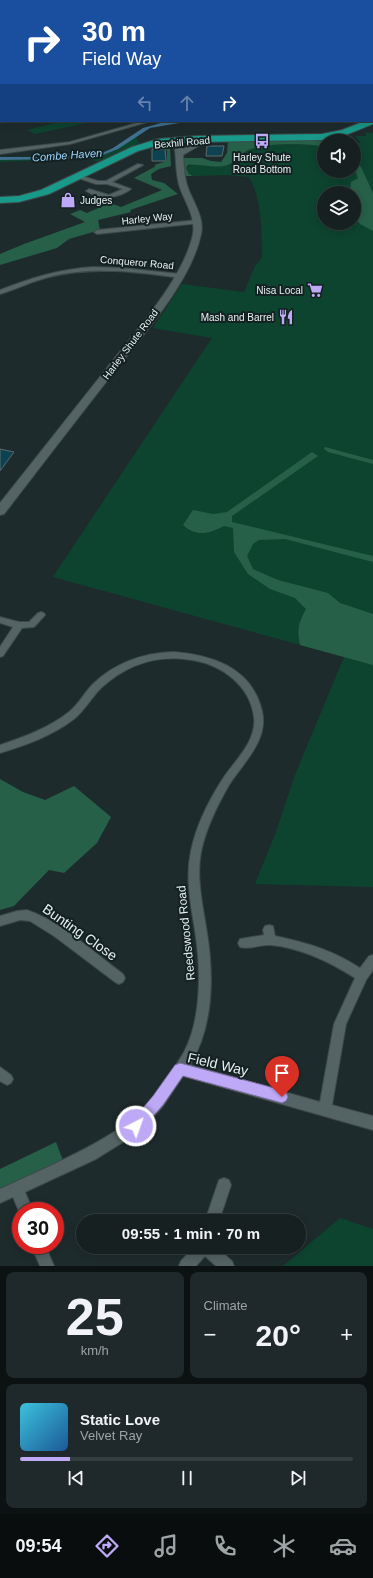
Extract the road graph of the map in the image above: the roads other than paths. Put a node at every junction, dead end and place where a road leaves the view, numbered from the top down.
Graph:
1 (145, 122) edge
2 (370, 122) edge
3 (165, 141) junction
4 (0, 144) edge
5 (185, 148) junction
6 (2, 152) edge
7 (140, 165) dead end
8 (78, 177) junction
9 (107, 182) junction
10 (89, 191) dead end
11 (0, 200) edge
12 (198, 222) junction
13 (97, 232) dead end
14 (180, 276) junction
15 (0, 292) edge
16 (0, 511) edge
17 (41, 615) dead end
18 (0, 620) edge
19 (19, 624) junction
20 (0, 654) edge
21 (0, 749) edge
22 (0, 922) edge
23 (244, 943) dead end
24 (373, 960) edge
25 (362, 976) junction
26 (119, 978) dead end
27 (180, 1069) junction
28 (325, 1108) junction
29 (373, 1123) edge
30 (224, 1185) dead end
31 (16, 1188) junction
32 (0, 1196) edge
33 (22, 1202) edge
34 (214, 1214) edge
35 (42, 1254) edge
36 (197, 1254) edge
37 (212, 1254) edge
38 (47, 1266) edge
39 (186, 1266) edge
40 (227, 1266) edge

1 - 6 street
2 - 5 highway, Bexhill Road
3 - 5 highway, Bexhill Road
3 - 5 main road
3 - 8 highway, Bexhill Road
4 - 6 street
5 - 12 main road
7 - 9 street
8 - 9 street
8 - 11 highway, Bexhill Road
9 - 10 street
12 - 13 street, Harley Way
12 - 14 main road, Harley Shute Road
14 - 15 street, Conqueror Road
14 - 16 main road, Harley Shute Road
17 - 19 street
18 - 19 street
19 - 20 street
21 - 27 street, Reedswood Road
22 - 26 street, Bunting Close
23 - 25 street
24 - 25 street
25 - 28 street
27 - 28 street, Field Way
27 - 31 street, Field Way
28 - 29 street, Field Way
30 - 34 street
31 - 32 street, Field Way
31 - 33 street
35 - 38 street
36 - 39 street
37 - 40 street

